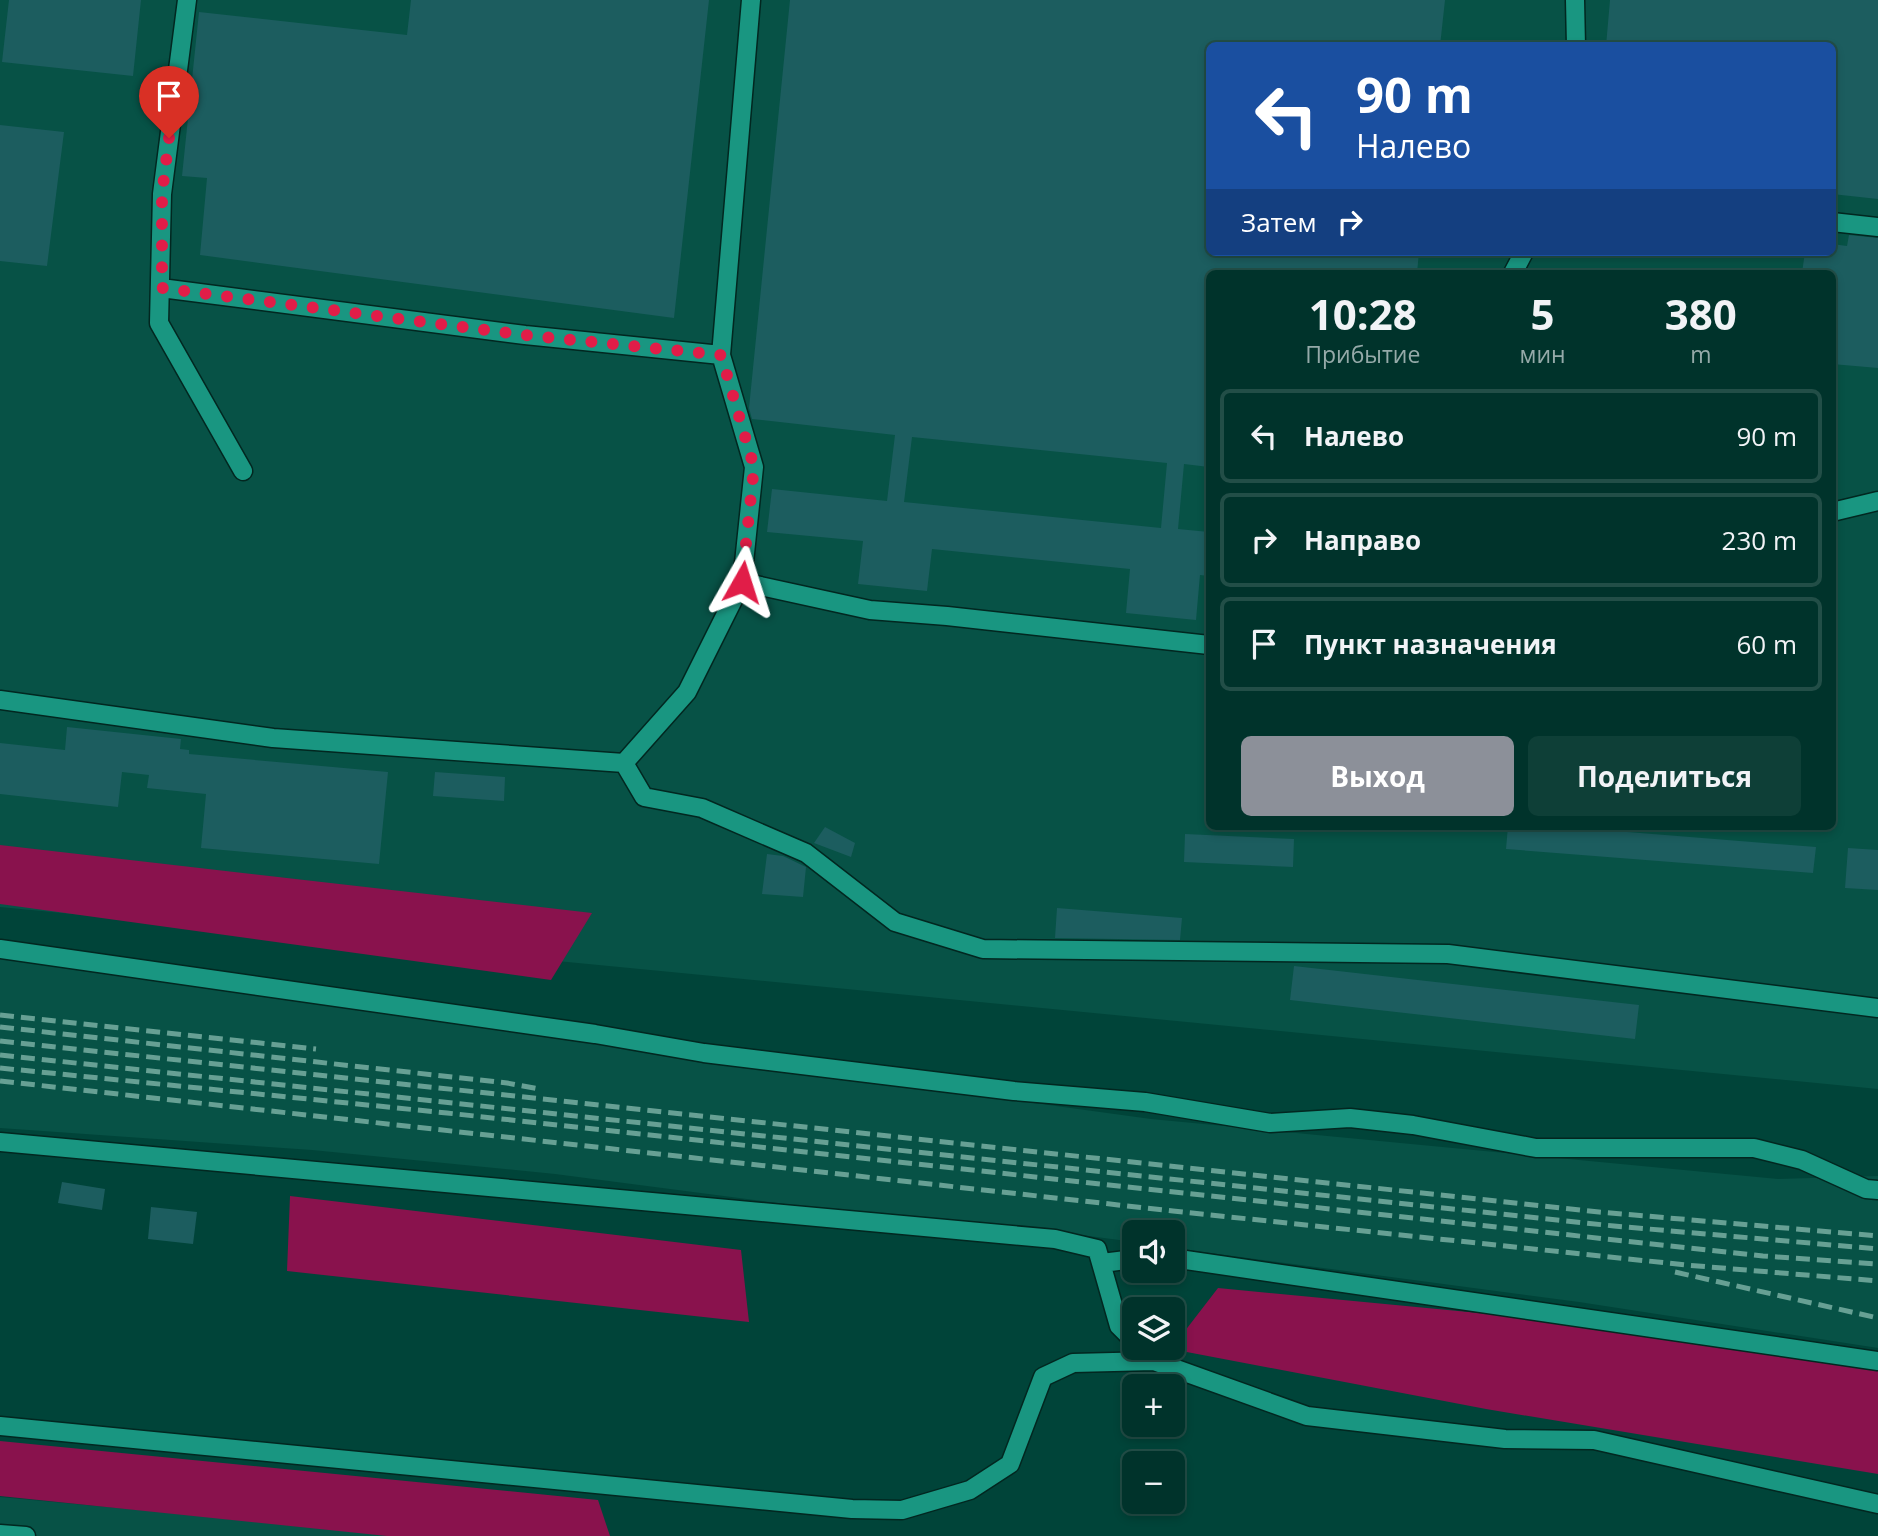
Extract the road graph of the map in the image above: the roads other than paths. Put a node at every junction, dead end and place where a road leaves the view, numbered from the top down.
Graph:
1 (187, 0) edge
2 (751, 0) edge
3 (1575, 0) edge
4 (1576, 42) edge
5 (1836, 222) edge
6 (1878, 227) edge
7 (162, 288) junction
8 (721, 355) junction
9 (243, 471) dead end
10 (1878, 501) edge
11 (1836, 511) edge
12 (742, 582) junction
13 (1206, 645) edge
14 (0, 700) edge
15 (624, 763) junction
16 (0, 949) edge
17 (1878, 1008) edge
18 (0, 1142) edge
19 (1878, 1190) edge
20 (1122, 1260) edge
21 (1185, 1260) edge
22 (1102, 1263) junction
23 (1122, 1329) edge
24 (1154, 1361) joint
25 (1878, 1361) edge
26 (0, 1426) edge
27 (1878, 1504) edge
28 (0, 1534) edge
29 (26, 1536) edge

1 - 7 lane
2 - 8 lane
3 - 4 lane
5 - 6 lane
7 - 8 lane
7 - 9 lane
8 - 12 lane
10 - 11 lane
12 - 13 lane
12 - 15 lane
14 - 15 lane
15 - 17 lane
16 - 19 lane
18 - 22 lane
20 - 22 lane
21 - 25 lane
22 - 23 lane
24 - 26 lane
24 - 27 lane
28 - 29 lane

